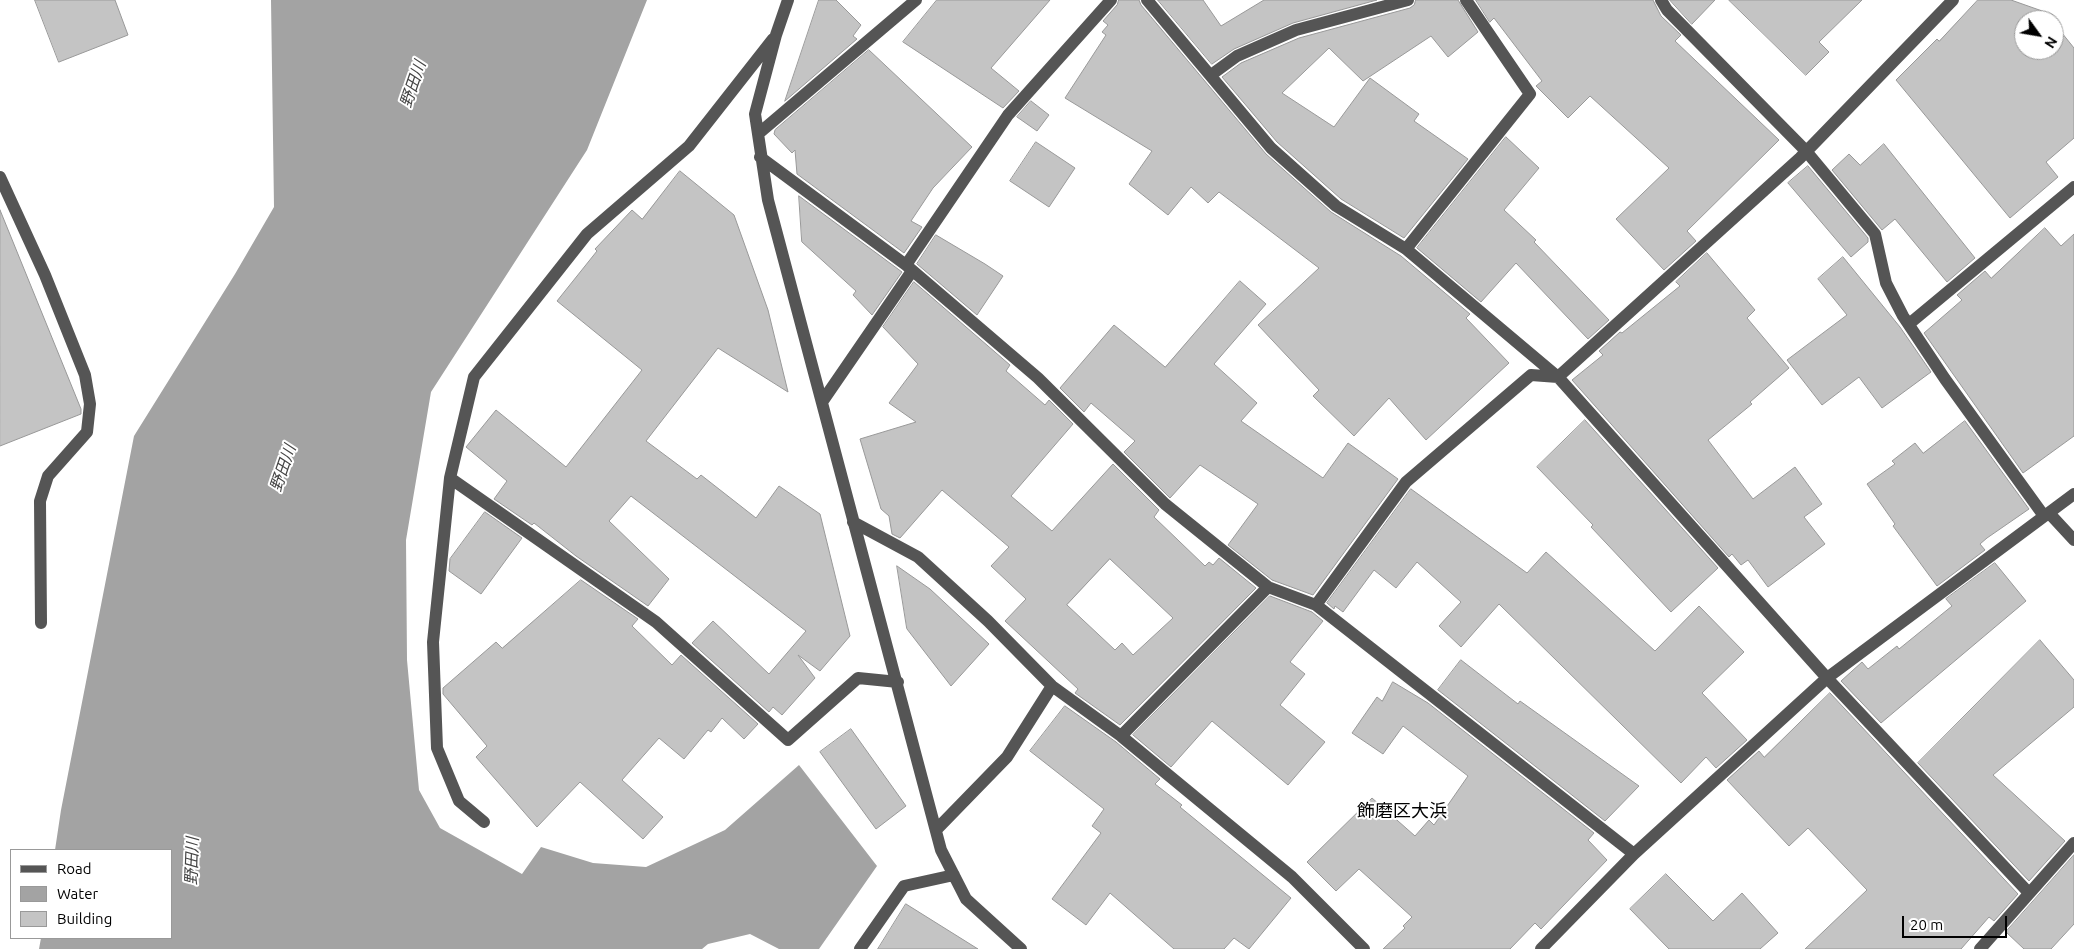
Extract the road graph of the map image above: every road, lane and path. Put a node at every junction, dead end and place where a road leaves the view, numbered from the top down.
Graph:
1 (788, 0) edge
2 (916, 0) edge
3 (1111, 0) edge
4 (1147, 0) edge
5 (1408, 0) edge
6 (1466, 0) edge
7 (1661, 0) edge
8 (1953, 0) edge
9 (776, 35) junction
10 (1211, 75) junction
11 (758, 134) junction
12 (1806, 151) junction
13 (760, 157) junction
14 (0, 177) edge
15 (2074, 187) edge
16 (1406, 249) junction
17 (909, 268) junction
18 (1909, 324) junction
19 (1558, 377) junction
20 (822, 402) junction
21 (450, 478) junction
22 (2074, 494) edge
23 (2046, 514) junction
24 (853, 522) junction
25 (2074, 540) edge
26 (1268, 587) junction
27 (1316, 605) junction
28 (41, 623) dead end
29 (1827, 678) junction
30 (898, 682) junction
31 (1052, 686) junction
32 (1121, 736) junction
33 (484, 822) dead end
34 (936, 830) junction
35 (2074, 842) edge
36 (1634, 854) junction
37 (954, 875) junction
38 (2030, 893) junction
39 (860, 949) edge
40 (1021, 949) edge
41 (1364, 949) edge
42 (1541, 949) edge
43 (1980, 949) edge

1 - 9 street
2 - 11 street
3 - 17 street
4 - 10 street
5 - 10 street
6 - 16 street
7 - 12 street
8 - 12 street
9 - 11 street
9 - 21 street
10 - 16 street
11 - 13 street
12 - 18 street
12 - 19 street
13 - 17 street
13 - 20 street
14 - 28 street
15 - 18 street
16 - 19 street
17 - 20 street
17 - 26 street
18 - 23 street
19 - 27 street
19 - 29 street
20 - 24 street
21 - 30 street
21 - 33 street
22 - 23 street
23 - 25 street
23 - 29 street
24 - 30 street
24 - 31 street
26 - 27 street
26 - 32 street
27 - 36 street
29 - 36 street
29 - 38 street
30 - 34 street
31 - 32 street
31 - 34 street
32 - 41 street
34 - 37 street
35 - 38 street
36 - 42 street
37 - 39 street
37 - 40 street
38 - 43 street

